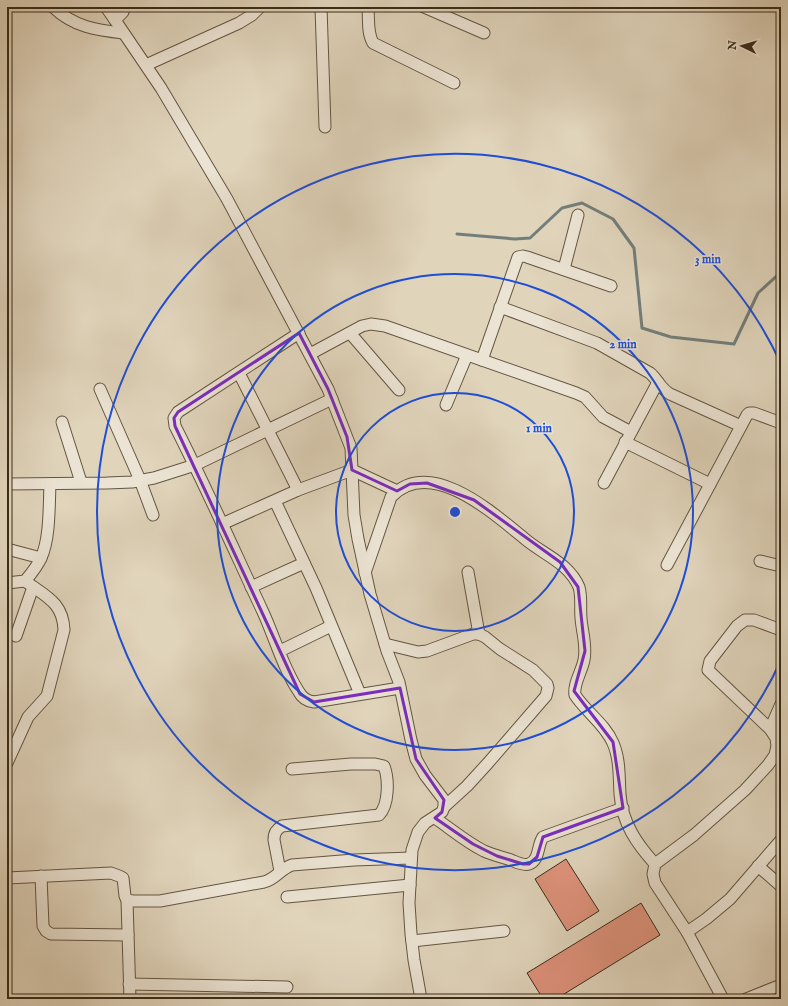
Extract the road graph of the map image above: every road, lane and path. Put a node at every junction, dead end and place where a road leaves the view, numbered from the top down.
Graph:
1 (53, 7) edge
2 (106, 7) edge
3 (124, 7) edge
4 (260, 7) edge
5 (321, 7) edge
6 (368, 7) edge
7 (424, 7) edge
8 (115, 20) junction
9 (123, 33) junction
10 (484, 33) dead end
11 (146, 65) junction
12 (454, 83) dead end
13 (325, 127) dead end
14 (578, 215) dead end
15 (564, 269) junction
16 (611, 286) dead end
17 (500, 307) junction
18 (299, 333) junction
19 (350, 333) junction
20 (310, 354) junction
21 (467, 355) junction
22 (482, 360) junction
23 (239, 373) junction
24 (658, 382) junction
25 (100, 389) dead end
26 (399, 390) dead end
27 (332, 399) junction
28 (446, 405) dead end
29 (62, 422) dead end
30 (781, 423) edge
31 (741, 426) junction
32 (267, 430) junction
33 (628, 437) junction
34 (195, 465) junction
35 (352, 470) junction
36 (140, 480) junction
37 (81, 482) junction
38 (604, 483) dead end
39 (7, 484) edge
40 (50, 484) junction
41 (710, 484) junction
42 (298, 490) junction
43 (397, 491) junction
44 (275, 501) junction
45 (153, 515) dead end
46 (222, 524) junction
47 (7, 549) edge
48 (41, 558) junction
49 (760, 561) dead end
50 (304, 563) junction
51 (667, 565) dead end
52 (781, 566) edge
53 (468, 572) dead end
54 (365, 573) junction
55 (7, 583) edge
56 (29, 584) junction
57 (251, 587) junction
58 (331, 626) junction
59 (781, 630) edge
60 (479, 634) junction
61 (16, 636) dead end
62 (385, 644) junction
63 (280, 651) junction
64 (400, 688) junction
65 (360, 694) junction
66 (781, 704) edge
67 (770, 729) junction
68 (7, 763) edge
69 (292, 769) dead end
70 (444, 807) junction
71 (623, 808) junction
72 (435, 818) junction
73 (781, 840) edge
74 (411, 858) junction
75 (655, 864) junction
76 (758, 866) junction
77 (280, 871) junction
78 (41, 876) junction
79 (7, 878) edge
80 (410, 885) junction
81 (781, 886) edge
82 (287, 897) dead end
83 (127, 900) junction
84 (504, 931) dead end
85 (687, 932) junction
86 (128, 935) junction
87 (412, 941) junction
88 (129, 984) junction
89 (781, 985) edge
90 (287, 987) dead end
91 (130, 999) edge
92 (421, 999) edge
93 (723, 999) edge
94 (746, 999) edge

1 - 9 street
2 - 8 street
3 - 8 street
4 - 11 street
5 - 13 street
6 - 12 street
7 - 10 street
8 - 9 street
9 - 11 street
11 - 18 street
14 - 15 street
15 - 16 street
15 - 17 street
17 - 22 street
17 - 24 street
18 - 20 street
18 - 23 street
19 - 20 street
19 - 21 street
19 - 26 street
20 - 27 street
21 - 22 street
21 - 28 street
22 - 33 street
23 - 32 street
23 - 34 street
24 - 31 street
24 - 33 street
25 - 36 street
27 - 32 street
27 - 35 street
29 - 37 street
30 - 31 street
31 - 41 street
32 - 34 street
32 - 42 street
33 - 38 street
33 - 41 street
34 - 36 street
34 - 46 street
35 - 42 street
35 - 43 street
35 - 54 street
36 - 37 street
36 - 45 street
37 - 40 street
39 - 40 street
40 - 48 street
41 - 51 street
42 - 44 street
43 - 54 street
43 - 71 street
44 - 46 street
44 - 50 street
46 - 57 street
47 - 48 street
48 - 56 street
49 - 52 street
50 - 57 street
50 - 58 street
53 - 60 street
54 - 62 street
55 - 56 street
56 - 61 street
56 - 68 street
57 - 63 street
58 - 63 street
58 - 65 street
59 - 67 street
60 - 62 street
60 - 70 street
62 - 64 street
63 - 65 street
64 - 65 street
64 - 70 street
66 - 67 street
67 - 75 street
69 - 77 street
70 - 72 street
71 - 72 street
71 - 75 street
72 - 74 street
73 - 76 street
74 - 77 street
74 - 80 street
75 - 85 street
76 - 81 street
76 - 85 street
77 - 83 street
78 - 79 street
78 - 83 street
78 - 86 street
80 - 82 street
80 - 87 street
83 - 86 street
84 - 87 street
85 - 93 street
86 - 88 street
87 - 92 street
88 - 90 street
88 - 91 street
89 - 94 street

